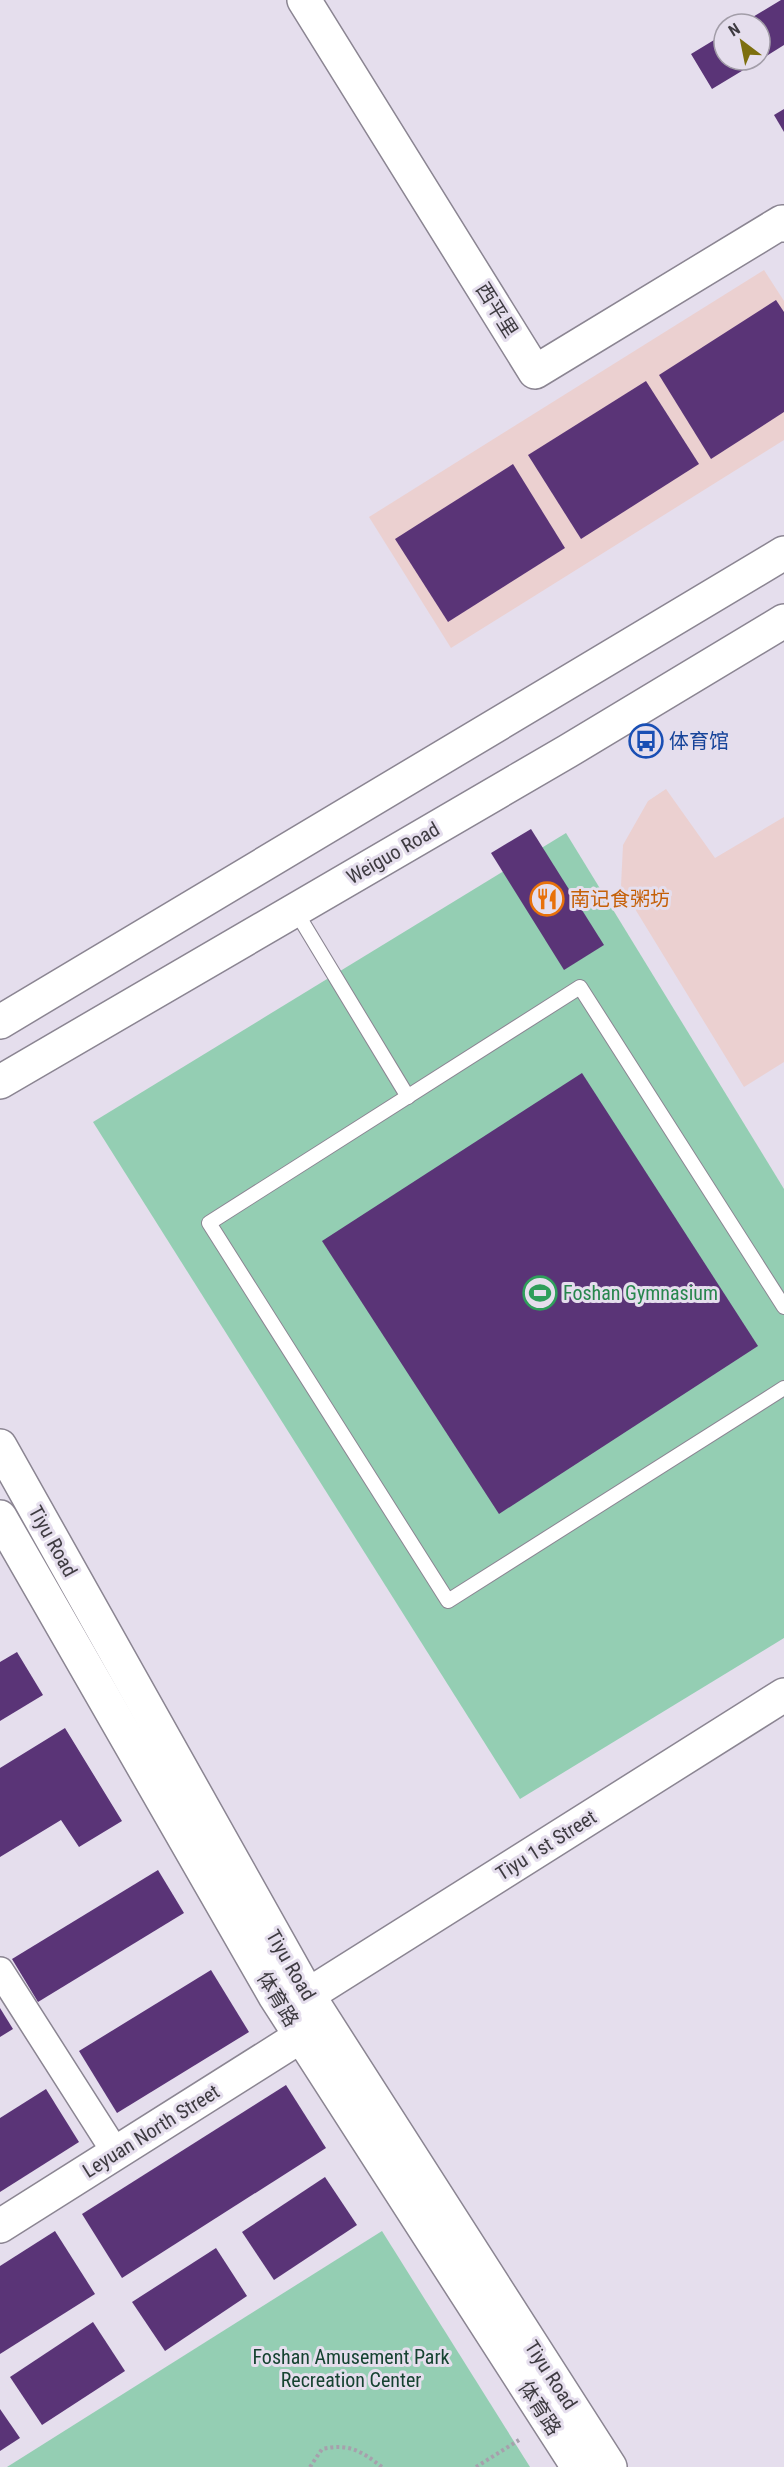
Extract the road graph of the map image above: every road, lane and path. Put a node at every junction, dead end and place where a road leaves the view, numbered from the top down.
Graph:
1 (304, 0) edge
2 (784, 225) edge
3 (784, 553) edge
4 (784, 621) edge
5 (295, 910) junction
6 (40, 998) junction
7 (0, 1005) edge
8 (0, 1022) edge
9 (66, 1043) junction
10 (0, 1082) edge
11 (408, 1097) junction
12 (0, 1104) edge
13 (784, 1308) edge
14 (784, 1388) edge
15 (0, 1446) edge
16 (0, 1517) edge
17 (784, 1695) edge
18 (0, 1971) edge
19 (308, 1995) junction
20 (301, 2036) junction
21 (116, 2153) junction
22 (0, 2226) edge
23 (548, 2421) junction
24 (310, 2467) edge
25 (382, 2467) edge
26 (476, 2467) edge
27 (578, 2467) edge
28 (610, 2467) edge

1 - 2 main road, 西平里
3 - 6 main road
4 - 5 main road, Weiguo Road
5 - 9 main road, Weiguo Road
5 - 11 lane
6 - 7 main road
6 - 8 main road
9 - 10 main road, Weiguo Road
9 - 12 main road
11 - 13 lane
11 - 14 lane
15 - 19 main road, Tiyu Road
16 - 20 main road, 体育路
17 - 19 main road, Tiyu 1st Street
18 - 21 street
19 - 28 main road, Tiyu Road
20 - 21 main road, Leyuan North Street
20 - 23 main road, 体育路
21 - 22 main road, Leyuan North Street
23 - 26 path
23 - 27 main road, 体育路
24 - 25 path

